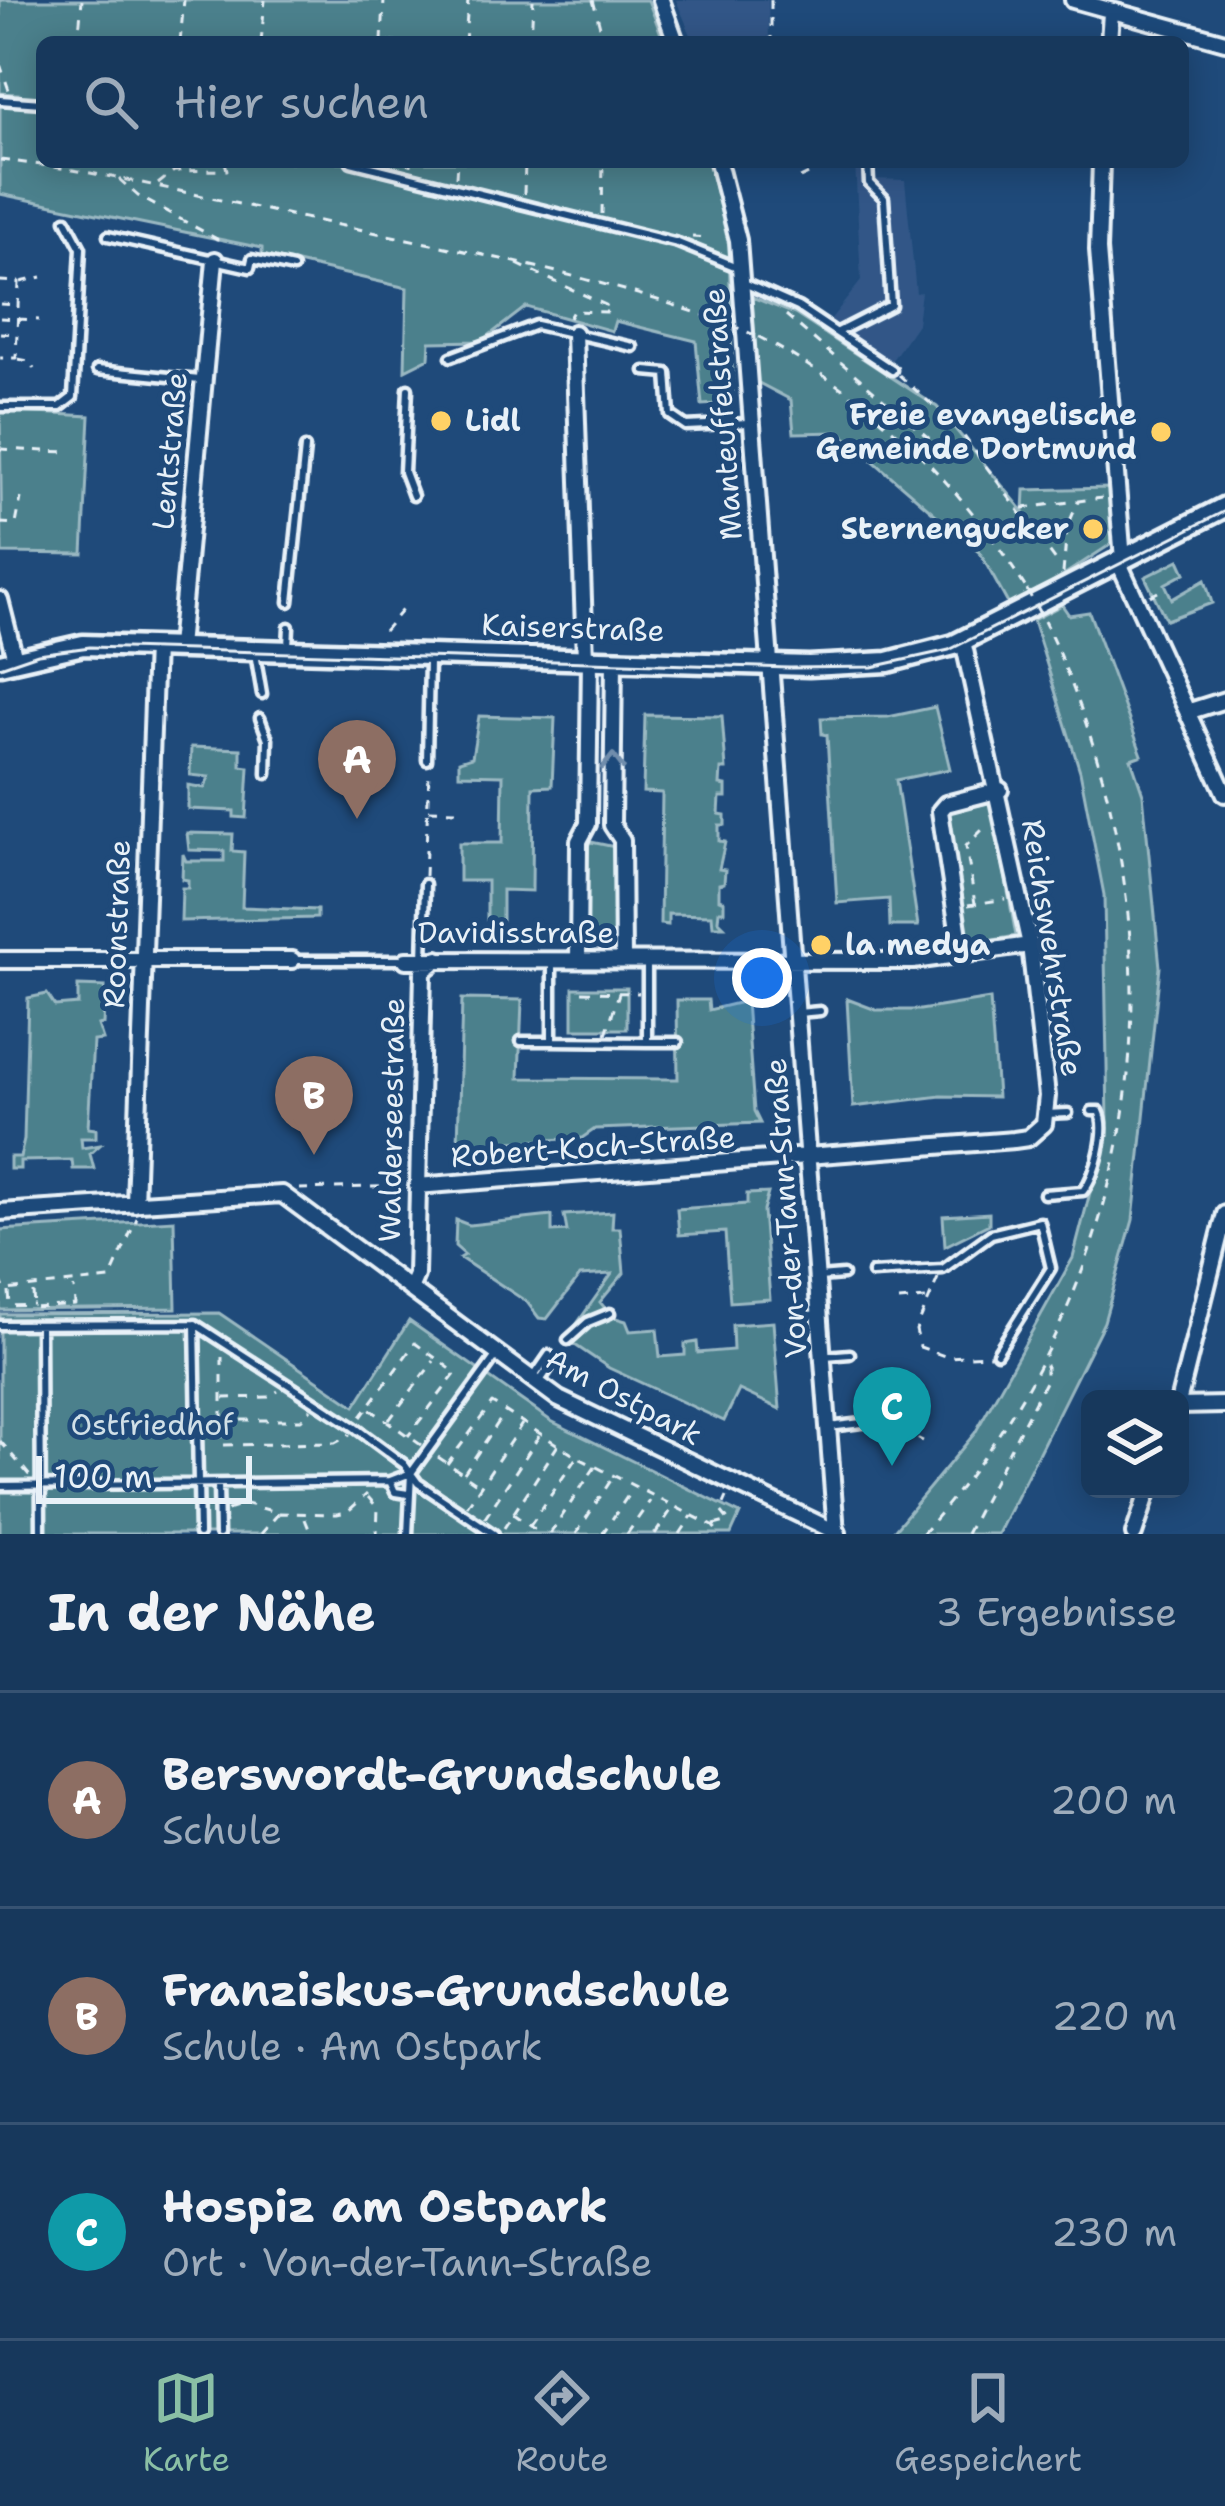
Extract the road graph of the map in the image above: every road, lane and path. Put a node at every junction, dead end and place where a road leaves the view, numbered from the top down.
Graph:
1 (82, 0) edge
2 (184, 0) edge
3 (265, 0) edge
4 (384, 0) edge
5 (468, 0) edge
6 (533, 0) edge
7 (593, 0) edge
8 (661, 0) edge
9 (771, 0) edge
10 (1073, 0) edge
11 (1091, 3) edge
12 (1111, 13) junction
13 (79, 36) edge
14 (181, 36) edge
15 (262, 36) edge
16 (382, 36) edge
17 (465, 36) edge
18 (531, 36) edge
19 (602, 36) edge
20 (674, 36) edge
21 (771, 36) edge
22 (1109, 36) edge
23 (1225, 42) edge
24 (0, 64) edge
25 (0, 100) edge
26 (11, 100) junction
27 (36, 102) edge
28 (0, 160) edge
29 (36, 165) edge
30 (52, 168) edge
31 (226, 168) edge
32 (374, 168) edge
33 (457, 168) edge
34 (525, 168) edge
35 (603, 168) edge
36 (720, 168) edge
37 (820, 168) edge
38 (868, 168) edge
39 (1101, 168) edge
40 (118, 178) junction
41 (800, 178) dead end
42 (456, 179) dead end
43 (156, 185) junction
44 (524, 196) dead end
45 (602, 215) dead end
46 (66, 220) dead end
47 (108, 236) dead end
48 (217, 239) dead end
49 (215, 260) junction
50 (516, 263) junction
51 (293, 268) dead end
52 (13, 271) dead end
53 (741, 275) junction
54 (42, 277) dead end
55 (0, 281) edge
56 (16, 282) junction
57 (769, 303) dead end
58 (0, 304) edge
59 (18, 305) junction
60 (569, 316) dead end
61 (0, 318) edge
62 (18, 319) junction
63 (39, 320) dead end
64 (838, 332) junction
65 (0, 333) edge
66 (574, 333) junction
67 (17, 334) junction
68 (633, 347) dead end
69 (452, 357) dead end
70 (0, 358) edge
71 (14, 358) junction
72 (11, 368) dead end
73 (34, 369) dead end
74 (97, 370) dead end
75 (892, 370) joint
76 (645, 371) dead end
77 (204, 380) junction
78 (408, 389) dead end
79 (0, 407) edge
80 (752, 423) junction
81 (305, 448) dead end
82 (0, 449) edge
83 (67, 452) dead end
84 (931, 462) junction
85 (413, 496) dead end
86 (1117, 496) junction
87 (20, 497) dead end
88 (1079, 500) junction
89 (1225, 507) edge
90 (1021, 508) junction
91 (0, 523) edge
92 (1121, 562) junction
93 (1059, 565) junction
94 (1064, 574) dead end
95 (1166, 588) dead end
96 (0, 600) edge
97 (289, 602) dead end
98 (1138, 603) junction
99 (407, 604) dead end
100 (505, 622) dead end
101 (289, 627) dead end
102 (384, 631) dead end
103 (520, 635) dead end
104 (963, 641) junction
105 (154, 646) junction
106 (179, 647) junction
107 (255, 649) junction
108 (288, 650) junction
109 (429, 654) junction
110 (588, 659) junction
111 (614, 659) junction
112 (7, 661) edge
113 (769, 664) junction
114 (262, 694) dead end
115 (1225, 700) edge
116 (1190, 711) junction
117 (260, 718) dead end
118 (427, 760) dead end
119 (429, 770) dead end
120 (267, 774) dead end
121 (1000, 790) junction
122 (1225, 794) edge
123 (1004, 809) junction
124 (427, 810) junction
125 (456, 811) dead end
126 (588, 824) junction
127 (612, 825) junction
128 (425, 884) joint
129 (1020, 897) junction
130 (974, 904) junction
131 (954, 908) junction
132 (1030, 945) junction
133 (962, 956) junction
134 (142, 959) junction
135 (552, 959) junction
136 (578, 959) junction
137 (622, 959) junction
138 (0, 960) edge
139 (292, 960) joint
140 (406, 960) joint
141 (647, 960) junction
142 (794, 960) junction
143 (428, 963) junction
144 (582, 992) dead end
145 (619, 993) junction
146 (647, 993) junction
147 (820, 1011) dead end
148 (799, 1012) junction
149 (521, 1041) dead end
150 (552, 1041) junction
151 (606, 1042) junction
152 (647, 1042) junction
153 (678, 1042) dead end
154 (1092, 1111) dead end
155 (1068, 1112) dead end
156 (1046, 1114) junction
157 (810, 1160) junction
158 (414, 1186) junction
159 (284, 1192) junction
160 (1044, 1194) dead end
161 (135, 1204) junction
162 (0, 1211) edge
163 (1225, 1214) edge
164 (137, 1222) dead end
165 (938, 1269) junction
166 (872, 1273) dead end
167 (843, 1275) dead end
168 (820, 1277) junction
169 (0, 1279) edge
170 (74, 1286) junction
171 (32, 1288) junction
172 (410, 1289) junction
173 (9, 1290) junction
174 (931, 1298) junction
175 (899, 1301) dead end
176 (34, 1305) junction
177 (610, 1313) dead end
178 (822, 1313) junction
179 (799, 1316) dead end
180 (195, 1324) junction
181 (0, 1325) edge
182 (40, 1325) junction
183 (568, 1340) dead end
184 (222, 1341) junction
185 (1046, 1352) junction
186 (997, 1353) joint
187 (850, 1354) dead end
188 (496, 1356) junction
189 (825, 1356) junction
190 (552, 1357) dead end
191 (436, 1359) junction
192 (284, 1382) junction
193 (478, 1382) junction
194 (534, 1383) junction
195 (1182, 1390) edge
196 (222, 1399) junction
197 (492, 1402) junction
198 (315, 1403) junction
199 (1189, 1403) edge
200 (1225, 1405) edge
201 (368, 1408) junction
202 (506, 1412) junction
203 (223, 1420) junction
204 (878, 1421) joint
205 (388, 1422) junction
206 (523, 1422) junction
207 (829, 1426) junction
208 (354, 1427) junction
209 (541, 1434) junction
210 (408, 1436) junction
211 (0, 1441) edge
212 (923, 1441) dead end
213 (222, 1444) junction
214 (558, 1445) junction
215 (197, 1446) junction
216 (427, 1449) junction
217 (577, 1457) junction
218 (447, 1464) junction
219 (595, 1467) junction
220 (411, 1473) junction
221 (463, 1474) junction
222 (613, 1477) junction
223 (375, 1481) junction
224 (390, 1481) junction
225 (199, 1483) junction
226 (218, 1483) junction
227 (733, 1484) junction
228 (40, 1485) junction
229 (0, 1486) edge
230 (481, 1486) junction
231 (633, 1488) junction
232 (408, 1494) junction
233 (367, 1496) junction
234 (652, 1498) junction
235 (1146, 1498) edge
236 (674, 1505) junction
237 (219, 1510) junction
238 (463, 1513) junction
239 (279, 1514) junction
240 (513, 1514) junction
241 (693, 1515) junction
242 (304, 1516) junction
243 (481, 1525) junction
244 (711, 1525) junction
245 (530, 1526) junction
246 (838, 1533) edge
247 (41, 1534) edge
248 (199, 1534) edge
249 (219, 1534) edge
250 (261, 1534) edge
251 (311, 1534) edge
252 (377, 1534) edge
253 (408, 1534) edge
254 (497, 1534) edge
255 (541, 1534) edge
256 (550, 1534) edge
257 (576, 1534) edge
258 (602, 1534) edge
259 (627, 1534) edge
260 (655, 1534) edge
261 (680, 1534) edge
262 (704, 1534) edge
263 (719, 1534) edge
264 (922, 1534) edge
265 (966, 1534) edge
266 (1134, 1534) edge

1 - 13 path
2 - 14 path
3 - 15 path
4 - 16 path
5 - 17 path
6 - 18 path
7 - 19 path
8 - 20 street
9 - 21 path
10 - 11 street
11 - 12 street
12 - 22 street
12 - 23 street
24 - 26 path
25 - 26 lane
26 - 27 lane
28 - 29 path
30 - 40 path
31 - 43 path
32 - 53 lane
33 - 42 path
34 - 44 path
35 - 45 path
36 - 53 street, Manteuffelstraße
37 - 41 path
38 - 64 lane
39 - 86 street
40 - 43 path
40 - 48 path
43 - 50 path
46 - 79 lane
47 - 49 lane
49 - 51 lane
49 - 77 street, Lentstraße
50 - 60 path
50 - 84 path, bridge
52 - 56 path
53 - 64 lane
53 - 80 street, Manteuffelstraße
54 - 56 path
55 - 56 path
56 - 59 path
57 - 84 path
58 - 59 path
59 - 62 path
61 - 62 path
62 - 63 path
62 - 67 path
64 - 75 lane
65 - 67 path
66 - 68 lane
66 - 69 lane
66 - 110 street
67 - 71 path
70 - 71 path
71 - 72 path
71 - 73 path
74 - 77 lane
75 - 90 path
76 - 80 lane
77 - 106 street, Lentstraße
78 - 85 lane
80 - 113 street, Manteuffelstraße
81 - 97 lane
82 - 83 path
84 - 185 path, bridge
86 - 88 path
86 - 92 street
87 - 91 path
88 - 90 path
88 - 93 path
89 - 92 main road, Kaiserstraße
90 - 93 path
92 - 98 street
92 - 104 main road, Kaiserstraße
93 - 94 path
95 - 98 path
96 - 112 street
98 - 116 street
99 - 102 path
100 - 103 path
101 - 108 lane
104 - 113 main road, Kaiserstraße
104 - 121 street, Reichswehrstraße
105 - 106 main road, Kaiserstraße
105 - 112 main road, Kaiserstraße
105 - 134 street, Roonstraße
106 - 107 main road, Kaiserstraße
107 - 108 main road, Kaiserstraße
107 - 114 lane
108 - 109 main road, Kaiserstraße
109 - 110 main road, Kaiserstraße
109 - 118 lane
110 - 111 main road, Kaiserstraße
110 - 126 street
111 - 113 main road, Kaiserstraße
127 -> 111 street
113 - 142 street, Von-der-Tann-Straße
115 - 116 street
116 - 122 street
117 - 120 lane
119 - 124 path
121 - 123 street, Reichswehrstraße
121 - 131 street, Reichswehrstraße
123 - 129 street, Reichswehrstraße
123 - 130 path
124 - 125 path
124 - 128 path
126 - 127 street
126 - 136 street
127 - 137 street
128 - 143 lane
129 - 130 path
129 - 132 street, Reichswehrstraße
130 - 131 path
131 - 133 street, Reichswehrstraße
132 - 133 street, Davidisstraße
132 - 156 street, Reichswehrstraße
133 - 142 street, Davidisstraße
134 - 138 street, Davidisstraße
134 - 139 street, Davidisstraße
134 - 161 street, Roonstraße
135 - 136 street, Davidisstraße
135 - 143 street, Davidisstraße
135 - 150 lane
136 - 137 street, Davidisstraße
137 - 141 street, Davidisstraße
139 - 140 lane, Davidisstraße
140 - 143 street, Davidisstraße
141 - 142 street, Davidisstraße
141 - 146 lane
142 - 148 street, Von-der-Tann-Straße
143 - 158 street, Walderseestraße
144 - 145 path
145 - 146 path
145 - 151 path
146 - 152 lane
147 - 148 lane
148 - 157 street, Von-der-Tann-Straße
149 - 150 lane
150 - 151 lane
151 - 152 lane
152 - 153 lane
154 - 160 lane
155 - 156 lane
156 - 157 street, Robert-Koch-Straße
157 - 158 street, Robert-Koch-Straße
157 - 168 street, Von-der-Tann-Straße
158 - 159 path
158 - 172 street, Walderseestraße
159 - 161 street
159 - 172 street, Am Ostpark
161 - 162 street
163 - 195 street
164 - 170 path
165 - 166 lane
165 - 174 path
165 - 186 lane
167 - 168 lane
168 - 178 street, Von-der-Tann-Straße
169 - 173 path
170 - 171 path
170 - 176 path
171 - 173 path
171 - 176 path
172 - 188 street, Am Ostpark
173 - 176 path
174 - 175 path
174 - 186 path
177 - 183 lane
178 - 179 lane
178 - 189 street, Von-der-Tann-Straße
180 - 182 lane
180 - 184 lane
180 - 215 lane
181 - 182 lane
182 - 228 lane
184 - 192 lane
184 - 196 path
185 - 264 path
185 - 265 path
187 - 189 lane
188 - 193 lane
188 - 194 street, Am Ostpark
189 - 207 street, Von-der-Tann-Straße
190 - 194 lane
191 - 201 path
191 - 205 path
191 - 210 path
192 - 196 path
192 - 198 lane
193 - 197 path
193 - 216 lane
194 - 227 street, Am Ostpark
196 - 203 path
197 - 202 path
197 - 218 path
198 - 203 path
198 - 208 lane
199 - 200 street
201 - 205 path
201 - 208 path
202 - 206 path
202 - 221 path
203 - 213 path
204 - 207 lane
204 - 212 path
205 - 210 path
206 - 209 path
206 - 230 path
207 - 246 street, Von-der-Tann-Straße
208 - 213 path
208 - 220 lane
209 - 214 path
209 - 243 path
210 - 216 path
211 - 228 path
213 - 215 path
214 - 217 path
214 - 240 path
215 - 225 lane
216 - 218 path
216 - 220 lane
217 - 219 path
217 - 245 path
218 - 221 path
219 - 222 path
219 - 256 path
220 - 224 lane
220 - 232 lane
220 - 238 lane
221 - 230 path
222 - 231 path
222 - 257 path
223 - 224 lane
223 - 226 lane
223 - 233 path
224 - 232 lane
225 - 226 lane
225 - 228 lane
225 - 248 lane
226 - 237 lane
227 - 244 path
227 - 246 street, Am Ostpark
228 - 229 lane
228 - 247 lane
230 - 238 path
231 - 234 path
231 - 258 path
232 - 253 lane
233 - 242 path
233 - 252 path
234 - 236 path
234 - 259 path
235 - 266 street
236 - 241 path
236 - 260 path
237 - 239 path
237 - 249 lane
238 - 243 lane
239 - 242 path
239 - 250 path
240 - 245 path
240 - 254 path
241 - 244 path
241 - 261 path
242 - 251 path
243 - 254 lane
244 - 262 path
244 - 263 path
245 - 255 path

